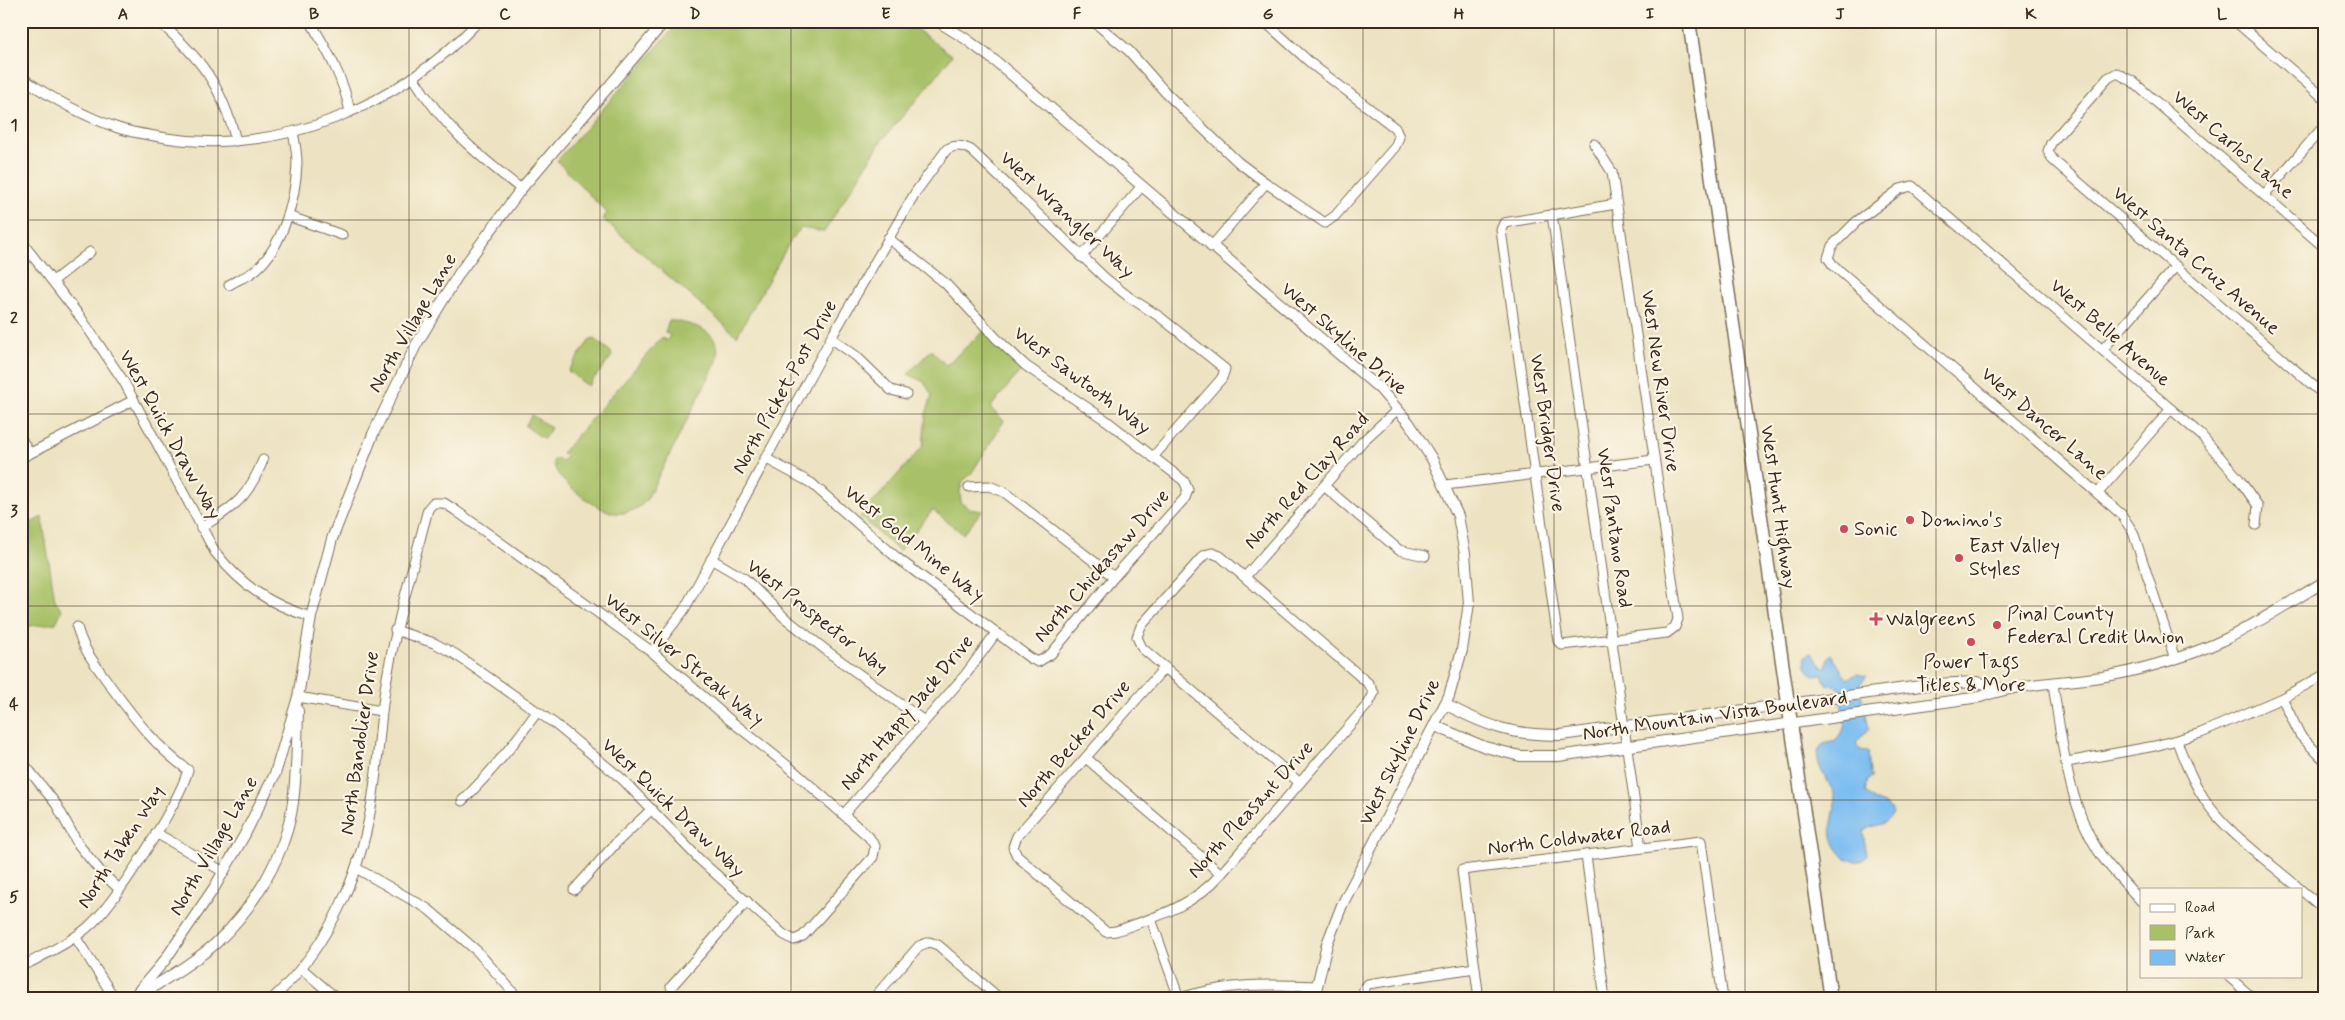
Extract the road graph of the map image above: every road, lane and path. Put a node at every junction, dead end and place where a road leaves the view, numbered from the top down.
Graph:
1 (158, 21) edge
2 (310, 21) edge
3 (479, 21) edge
4 (665, 21) edge
5 (937, 21) edge
6 (1093, 21) edge
7 (1264, 21) edge
8 (1689, 21) edge
9 (2235, 21) edge
10 (2117, 72) joint
11 (21, 77) edge
12 (413, 77) junction
13 (2324, 98) edge
14 (350, 112) junction
15 (2324, 126) edge
16 (293, 132) junction
17 (236, 141) junction
18 (1594, 144) dead end
19 (956, 145) joint
20 (1266, 183) junction
21 (1141, 187) junction
22 (521, 189) junction
23 (2264, 195) junction
24 (1616, 204) junction
25 (1552, 214) junction
26 (288, 216) junction
27 (342, 235) dead end
28 (888, 238) junction
29 (21, 241) edge
30 (1211, 247) junction
31 (2324, 247) edge
32 (90, 252) dead end
33 (1081, 257) junction
34 (1828, 258) joint
35 (2176, 266) junction
36 (54, 281) junction
37 (229, 285) dead end
38 (831, 338) junction
39 (2103, 350) junction
40 (906, 394) dead end
41 (2324, 395) edge
42 (134, 400) junction
43 (1398, 409) junction
44 (2170, 410) junction
45 (21, 439) edge
46 (30, 453) junction
47 (1153, 457) junction
48 (21, 458) edge
49 (765, 458) junction
50 (262, 460) dead end
51 (1654, 460) junction
52 (1588, 468) junction
53 (1535, 474) junction
54 (1445, 485) junction
55 (1324, 486) junction
56 (969, 487) dead end
57 (1188, 490) joint
58 (2098, 493) junction
59 (434, 503) joint
60 (2256, 525) dead end
61 (201, 528) junction
62 (1425, 556) dead end
63 (712, 559) junction
64 (1114, 577) junction
65 (1245, 577) junction
66 (2324, 582) edge
67 (311, 617) junction
68 (77, 627) dead end
69 (396, 630) junction
70 (996, 633) junction
71 (1612, 640) junction
72 (652, 652) junction
73 (2175, 659) junction
74 (1038, 662) joint
75 (1165, 667) junction
76 (2324, 675) edge
77 (2053, 684) junction
78 (2003, 689) junction
79 (298, 697) junction
80 (2282, 698) junction
81 (1789, 703) junction
82 (1445, 704) junction
83 (381, 711) junction
84 (537, 712) junction
85 (924, 722) junction
86 (1792, 722) junction
87 (1434, 726) junction
88 (1625, 726) junction
89 (2177, 741) junction
90 (1628, 747) junction
91 (1086, 758) junction
92 (21, 760) edge
93 (2324, 760) edge
94 (2067, 762) junction
95 (1300, 783) junction
96 (462, 801) dead end
97 (652, 809) junction
98 (844, 814) junction
99 (156, 833) junction
100 (1641, 848) junction
101 (1586, 855) junction
102 (356, 868) junction
103 (224, 872) junction
104 (1221, 874) junction
105 (2300, 888) edge
106 (119, 889) junction
107 (574, 890) dead end
108 (2302, 890) edge
109 (2140, 900) edge
110 (747, 901) junction
111 (2324, 909) edge
112 (1151, 919) junction
113 (1106, 932) joint
114 (76, 938) junction
115 (794, 940) joint
116 (21, 962) edge
117 (301, 968) junction
118 (1474, 968) junction
119 (2230, 978) edge
120 (1316, 986) junction
121 (671, 987) dead end
122 (1178, 998) edge
123 (115, 999) edge
124 (134, 999) edge
125 (272, 999) edge
126 (337, 999) edge
127 (519, 999) edge
128 (873, 999) edge
129 (1000, 999) edge
130 (1314, 999) edge
131 (1362, 999) edge
132 (1479, 999) edge
133 (1605, 999) edge
134 (1723, 999) edge
135 (1831, 999) edge
136 (2254, 999) edge

1 - 17 street
2 - 14 street
3 - 12 street
4 - 22 street, North Village Lane
5 - 21 street, West Skyline Drive
6 - 20 street
7 - 20 street
8 - 81 main road, West Hunt Highway
9 - 13 street
10 - 23 street, West Carlos Lane
10 - 35 street, West Santa Cruz Avenue
11 - 17 street
12 - 14 street
12 - 22 street
14 - 16 street
15 - 23 street
16 - 17 street
16 - 26 street
18 - 24 street, West New River Drive
19 - 28 street, North Picket Post Drive
19 - 33 street, West Wrangler Way
20 - 30 street
21 - 30 street, West Skyline Drive
21 - 33 street
22 - 67 street, North Village Lane
23 - 31 street, West Carlos Lane
24 - 25 street
24 - 51 street, West New River Drive
25 - 52 street, West Pantano Road
25 - 53 street, West Bridger Drive
26 - 27 street
26 - 37 street
28 - 38 street, North Picket Post Drive
28 - 47 street, West Sawtooth Way
29 - 36 street, West Quick Draw Way
30 - 43 street, West Skyline Drive
32 - 36 street
33 - 47 street, West Wrangler Way
34 - 39 street, West Belle Avenue
34 - 58 street, West Dancer Lane
35 - 39 street
35 - 41 street, West Santa Cruz Avenue
36 - 42 street, West Quick Draw Way
38 - 40 street
38 - 49 street, North Picket Post Drive
39 - 44 street, West Belle Avenue
42 - 46 street
42 - 61 street, West Quick Draw Way
43 - 54 street, West Skyline Drive
43 - 55 street, North Red Clay Road
44 - 58 street
44 - 60 street, West Belle Avenue
45 - 46 street
46 - 48 street
47 - 57 street, West Sawtooth Way
49 - 63 street, North Picket Post Drive
49 - 70 street, West Gold Mine Way
50 - 61 street
51 - 52 street
51 - 71 street, West New River Drive
52 - 53 street
52 - 71 street, West Pantano Road
53 - 54 street
53 - 71 street, West Bridger Drive
54 - 82 street, West Skyline Drive
55 - 62 street
55 - 65 street, North Red Clay Road
56 - 64 street
57 - 64 street, North Chickasaw Drive
58 - 73 street, West Dancer Lane
59 - 69 street, North Bandolier Drive
59 - 72 street, West Silver Streak Way
61 - 67 street, West Quick Draw Way
63 - 72 street, North Picket Post Drive
63 - 85 street, West Prospector Way
64 - 74 street, North Chickasaw Drive
65 - 75 street
65 - 95 street, North Pleasant Drive
66 - 73 street, North Mountain Vista Boulevard
67 - 79 street, North Village Lane
68 - 99 street, North Taben Way
69 - 83 street, North Bandolier Drive
69 - 84 street, West Quick Draw Way
70 - 74 street, West Gold Mine Way
70 - 85 street, North Happy Jack Drive
71 - 88 street, West Pantano Road
72 - 98 street, West Silver Streak Way
73 - 77 street, North Mountain Vista Boulevard
75 - 91 street, North Becker Drive
75 - 95 street
76 - 80 street
77 - 78 street, North Mountain Vista Boulevard
77 - 94 street
78 - 81 street, North Mountain Vista Boulevard
78 - 86 street, North Mountain Vista Boulevard
79 - 83 street
79 - 103 street, North Village Lane
79 - 124 street, North Village Lane
80 - 89 street
80 - 93 street
81 - 86 main road, West Hunt Highway
81 - 88 street, North Mountain Vista Boulevard
82 - 87 street, West Skyline Drive
82 - 88 street, North Mountain Vista Boulevard
83 - 102 street, North Bandolier Drive
84 - 96 street
84 - 97 street, West Quick Draw Way
85 - 98 street, North Happy Jack Drive
86 - 90 street, North Mountain Vista Boulevard
86 - 135 main road, West Hunt Highway
87 - 90 street, North Mountain Vista Boulevard
87 - 120 street, West Skyline Drive
88 - 90 street, West Pantano Road
89 - 94 street
89 - 105 street
90 - 100 street, West Pantano Road
91 - 104 street
91 - 113 street, North Becker Drive
92 - 106 street
94 - 109 street
95 - 104 street, North Pleasant Drive
97 - 107 street
97 - 110 street, West Quick Draw Way
98 - 115 street, West Silver Streak Way
99 - 103 street
99 - 106 street, North Taben Way
100 - 101 street, North Coldwater Road
100 - 134 street, North Coldwater Road
101 - 118 street, North Coldwater Road
101 - 133 street
102 - 117 street, North Bandolier Drive
102 - 127 street
103 - 124 street, North Village Lane
104 - 112 street, North Pleasant Drive
106 - 114 street, North Taben Way
108 - 111 street
110 - 115 street, West Quick Draw Way
110 - 121 street
112 - 113 street, North Pleasant Drive
112 - 122 street
114 - 116 street, North Taben Way
114 - 123 street
117 - 125 street, North Bandolier Drive
117 - 126 street
118 - 131 street
118 - 132 street
119 - 136 street
120 - 122 street
120 - 130 street, West Skyline Drive
128 - 129 street

